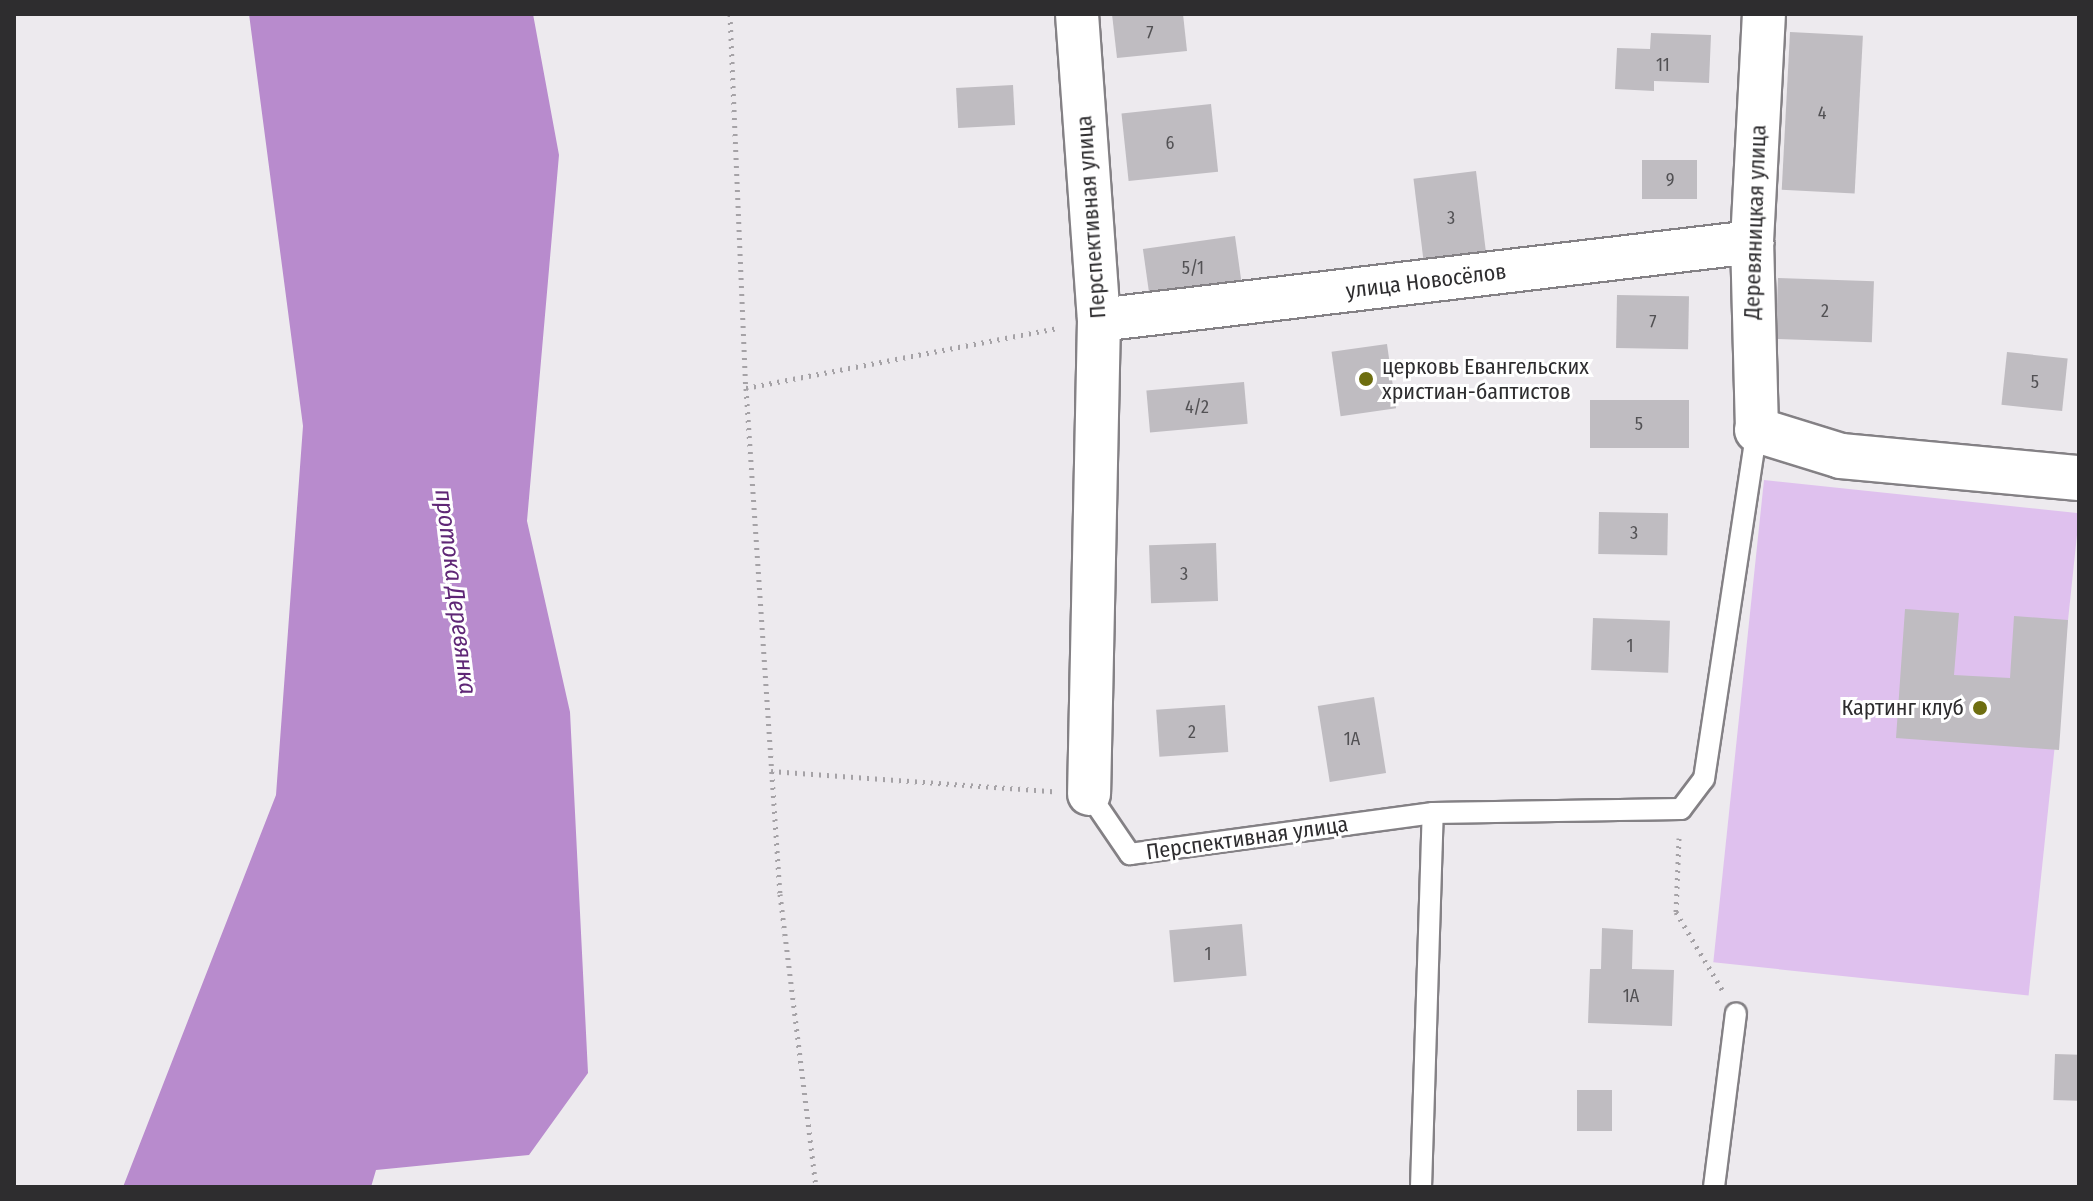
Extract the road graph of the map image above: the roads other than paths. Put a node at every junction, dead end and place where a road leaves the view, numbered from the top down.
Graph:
1 (1077, 14) edge
2 (1764, 14) edge
3 (1752, 242) junction
4 (1099, 320) junction
5 (1757, 430) junction
6 (2079, 478) edge
7 (1089, 794) joint
8 (1433, 813) junction
9 (1736, 1013) road end
10 (1421, 1187) edge
11 (1714, 1187) edge

1 - 4 street, Перспективная улица
2 - 3 street, Деревяницкая улица
3 - 4 street, улица Новосёлов
3 - 5 street, Деревяницкая улица
4 - 7 street, Перспективная улица
5 - 6 street
5 - 8 lane, Перспективная улица
7 - 8 lane, Перспективная улица
8 - 10 lane
9 - 11 lane

